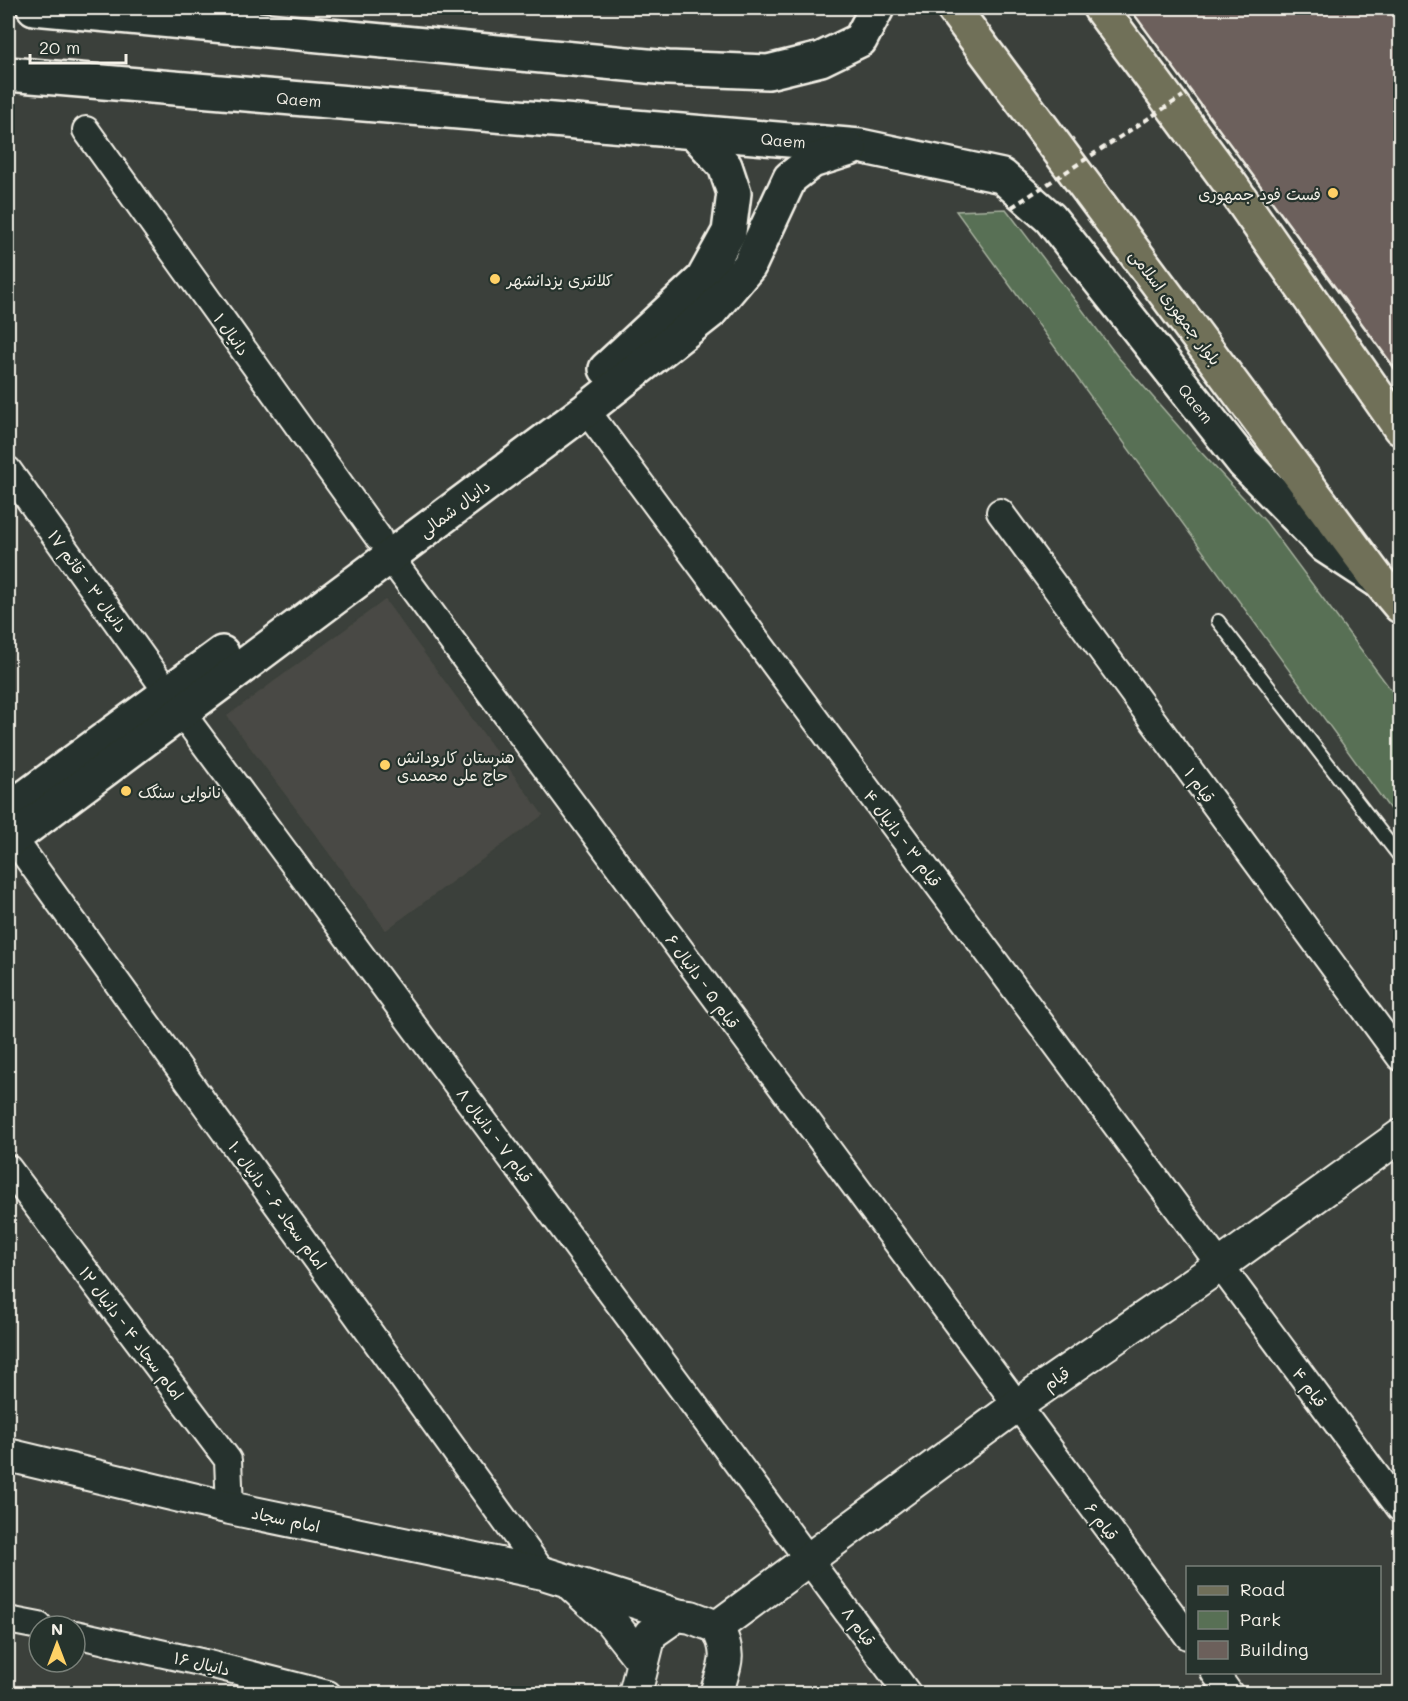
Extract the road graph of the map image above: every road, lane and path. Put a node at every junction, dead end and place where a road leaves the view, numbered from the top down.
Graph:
1 (34, 8) edge
2 (877, 8) edge
3 (953, 8) edge
4 (1104, 10) edge
5 (8, 74) edge
6 (1183, 96) edge
7 (86, 130) dead end
8 (695, 133) junction
9 (860, 146) junction
10 (1012, 207) dead end
11 (674, 324) junction
12 (586, 410) junction
13 (1401, 428) edge
14 (8, 470) edge
15 (1000, 513) dead end
16 (383, 547) junction
17 (1379, 581) junction
18 (1401, 606) edge
19 (1218, 621) dead end
20 (175, 702) junction
21 (9, 830) edge
22 (1401, 857) edge
23 (1401, 1057) edge
24 (1401, 1136) edge
25 (8, 1168) edge
26 (1219, 1266) junction
27 (1016, 1406) junction
28 (8, 1455) edge
29 (230, 1508) junction
30 (1401, 1508) edge
31 (809, 1559) junction
32 (554, 1576) junction
33 (678, 1616) junction
34 (8, 1620) edge
35 (27, 1624) edge
36 (717, 1627) junction
37 (1186, 1633) edge
38 (87, 1637) edge
39 (643, 1662) junction
40 (1215, 1674) edge
41 (328, 1694) edge
42 (635, 1694) edge
43 (716, 1694) edge
44 (908, 1694) edge
45 (1230, 1694) edge

1 - 2 main road
3 - 17 main road, بلوار جمهوری اسلامی
4 - 13 main road
5 - 8 main road, Qaem
6 - 10 path, bridge
7 - 16 street, دانیال ۱
8 - 9 main road, Qaem
8 - 11 main road, دانیال شمالی
9 - 11 main road, دانیال شمالی
9 - 17 main road, Qaem
11 - 12 main road, دانیال شمالی
11 - 16 main road, دانیال شمالی
12 - 16 main road, دانیال شمالی
12 - 26 street, قیام ۳ - دانیال ۴
14 - 20 street, دانیال ۳ - قائم ۱۷
15 - 23 street, قیام ۱
16 - 20 main road, دانیال شمالی
16 - 27 street, قیام ۵ - دانیال ۶
17 - 18 main road, بلوار جمهوری اسلامی
19 - 22 lane
20 - 21 main road, دانیال شمالی
20 - 31 street, قیام ۷ - دانیال ۸
21 - 32 street, امام سجاد ۶ - دانیال ۱۰
24 - 26 street, قیام
25 - 29 street, امام سجاد ۴ - دانیال ۱۲
26 - 27 street, قیام
26 - 30 street, قیام ۴
27 - 31 street, قیام
27 - 37 street, قیام ۶
28 - 29 street, امام سجاد
29 - 32 street, امام سجاد
31 - 36 street, قیام
31 - 44 street, قیام ۸
32 - 33 street, امام سجاد
32 - 39 street
33 - 36 street, امام سجاد
33 - 39 street
34 - 35 street
36 - 43 street
38 - 41 street, دانیال ۱۶
39 - 42 street
40 - 45 street

